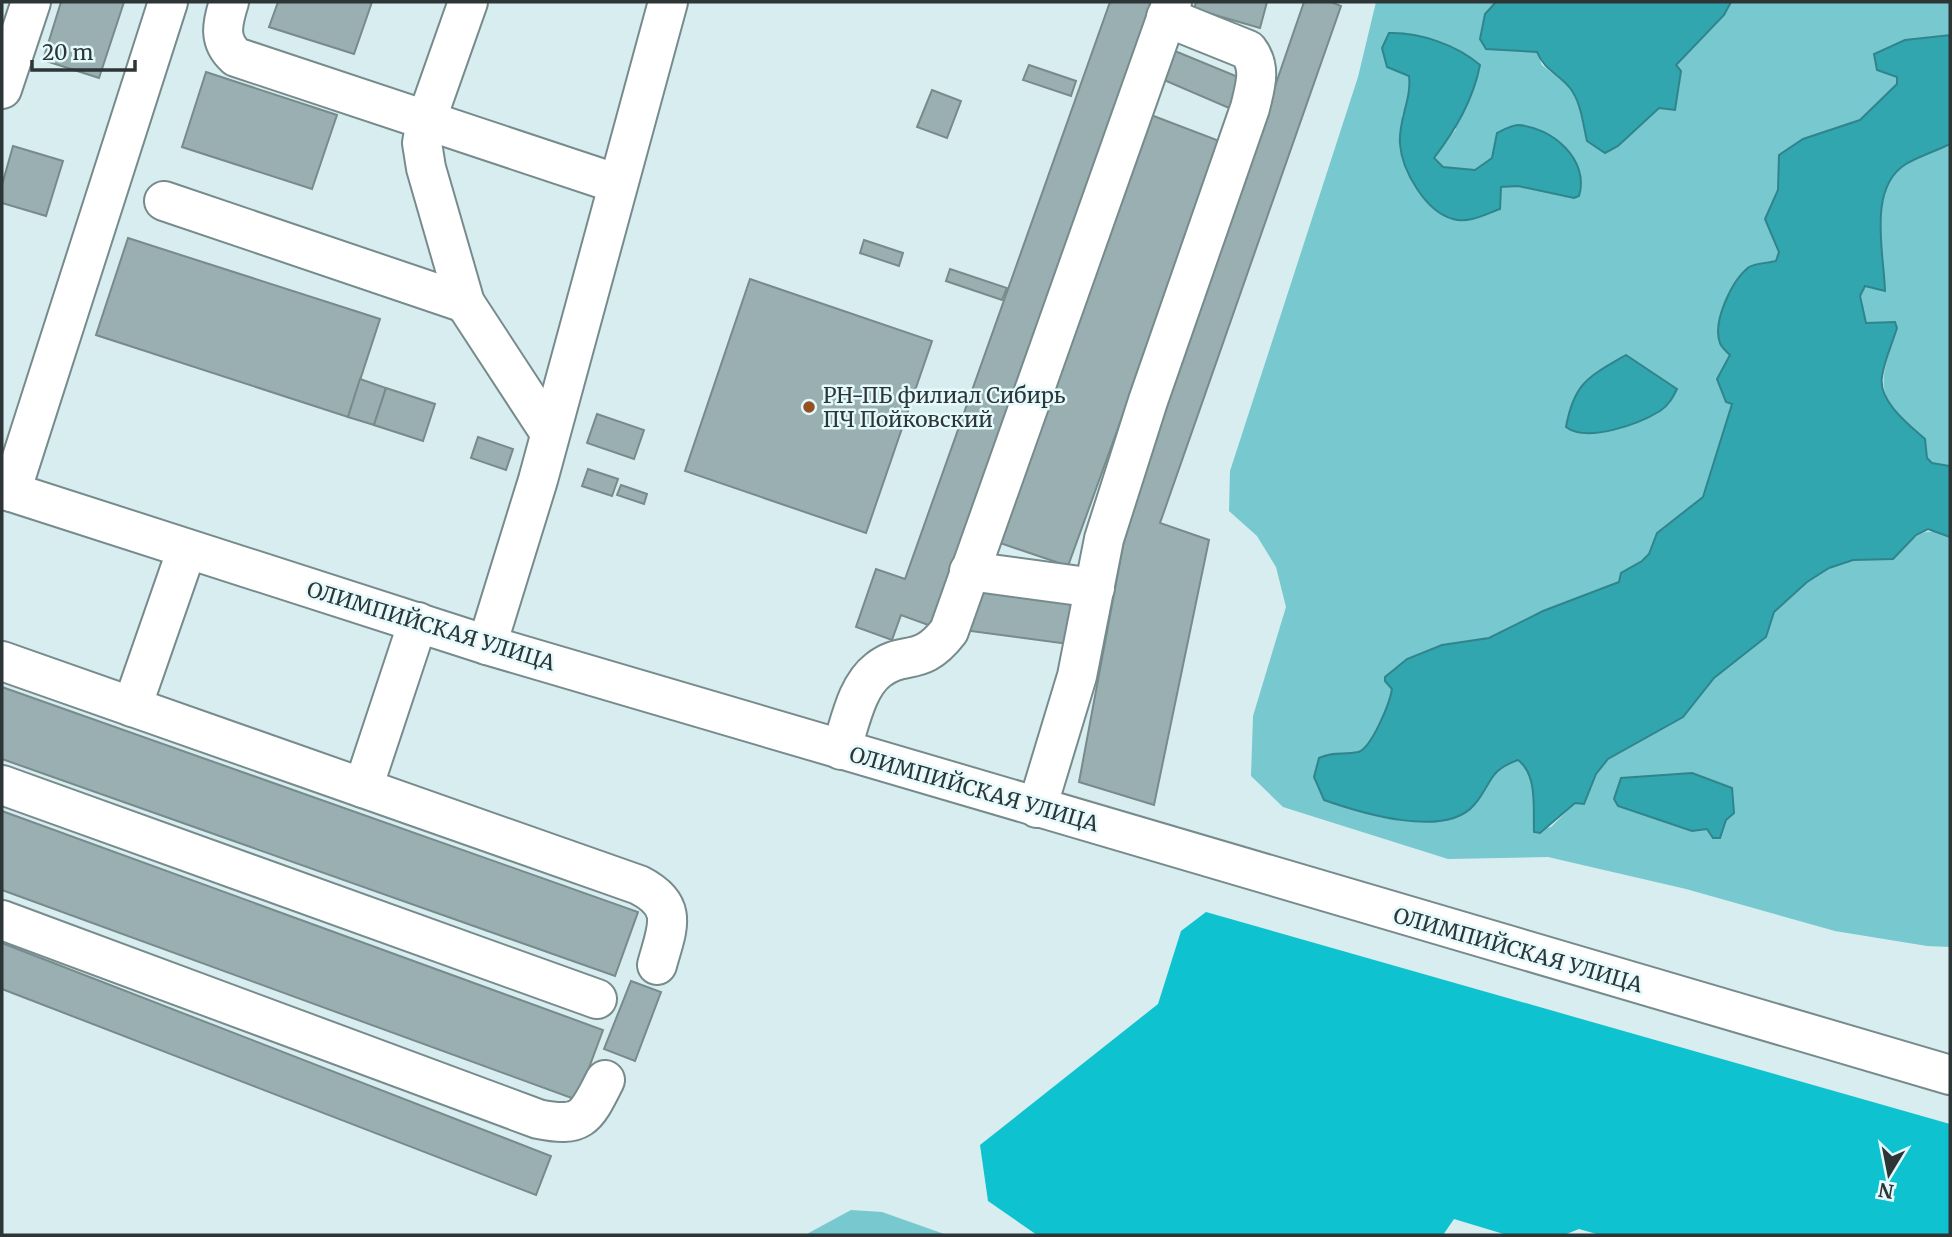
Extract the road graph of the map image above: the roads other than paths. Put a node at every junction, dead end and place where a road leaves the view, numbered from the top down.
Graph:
1 (31, 2) edge
2 (168, 2) edge
3 (229, 2) edge
4 (468, 2) edge
5 (668, 2) edge
6 (1169, 9) edge
7 (2, 89) edge
8 (426, 121) junction
9 (618, 184) junction
10 (164, 201) dead end
11 (464, 303) junction
12 (550, 433) junction
13 (6, 490) edge
14 (187, 549) junction
15 (969, 571) junction
16 (1095, 588) junction
17 (418, 622) junction
18 (487, 645) junction
19 (2, 661) edge
20 (132, 707) junction
21 (841, 750) junction
22 (2, 785) edge
23 (363, 788) junction
24 (1037, 808) junction
25 (2, 920) edge
26 (657, 965) dead end
27 (597, 999) dead end
28 (1950, 1075) edge
29 (605, 1080) dead end

1 - 7 street
2 - 13 street
3 - 8 street
4 - 8 street
5 - 9 street
6 - 15 street
6 - 16 street
8 - 9 street
8 - 11 street
9 - 12 street
10 - 11 street
11 - 12 street
12 - 18 street
13 - 14 street, ОЛИМПИЙСКАЯ УЛИЦА
14 - 17 street, ОЛИМПИЙСКАЯ УЛИЦА
14 - 20 street
15 - 16 street
15 - 21 street
16 - 24 street
17 - 18 street, ОЛИМПИЙСКАЯ УЛИЦА
17 - 23 street
18 - 21 street, ОЛИМПИЙСКАЯ УЛИЦА
19 - 20 street
20 - 23 street
21 - 24 street, ОЛИМПИЙСКАЯ УЛИЦА
22 - 27 street
23 - 26 street
24 - 28 street, ОЛИМПИЙСКАЯ УЛИЦА
25 - 29 street

